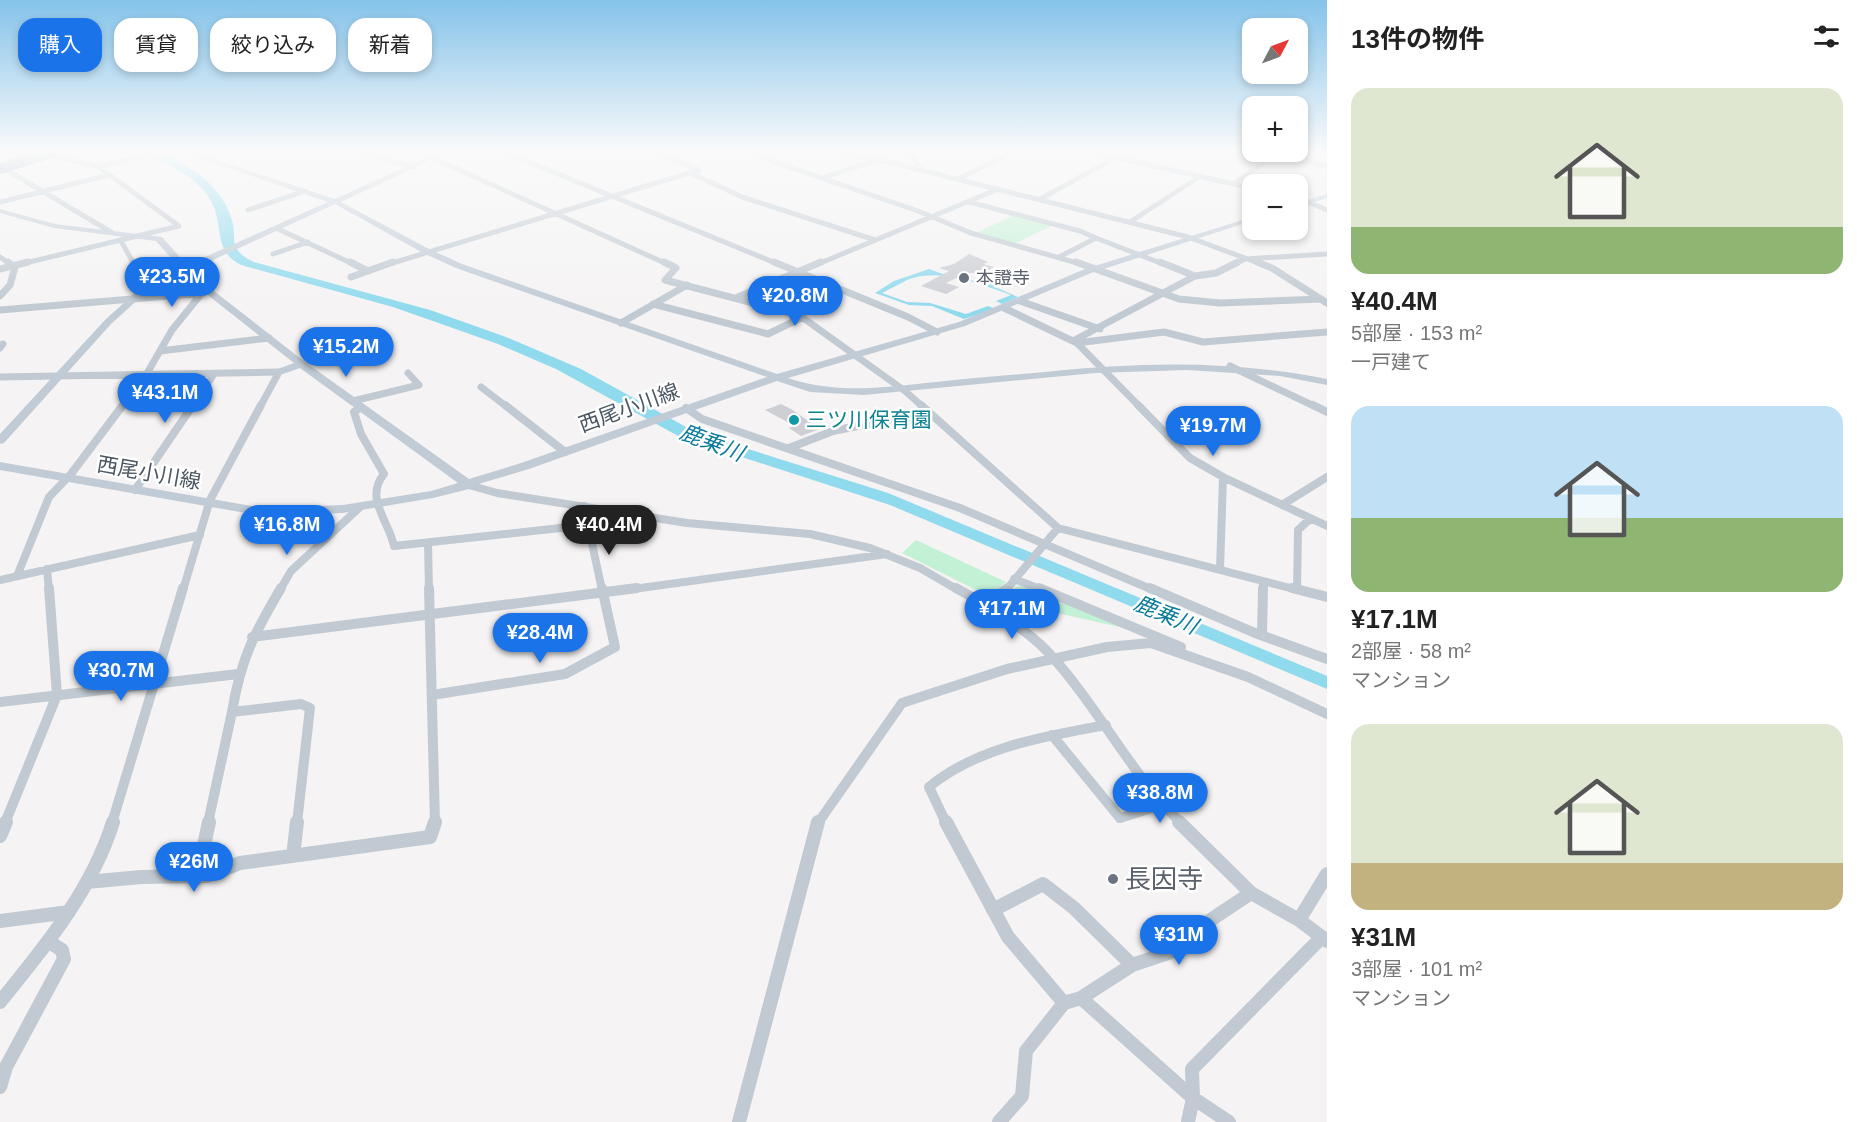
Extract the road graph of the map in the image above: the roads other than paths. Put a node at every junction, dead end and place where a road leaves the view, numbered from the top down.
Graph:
1 (61, 203) edge
2 (147, 203) edge
3 (268, 203) edge
4 (333, 203) edge
5 (338, 203) edge
6 (533, 203) edge
7 (586, 203) edge
8 (628, 203) edge
9 (762, 203) edge
10 (897, 203) edge
11 (965, 203) edge
12 (973, 203) edge
13 (1054, 203) edge
14 (1159, 203) edge
15 (248, 210) dead end
16 (0, 211) edge
17 (554, 213) junction
18 (934, 216) junction
19 (1130, 222) junction
20 (1242, 222) edge
21 (276, 228) junction
22 (111, 232) junction
23 (143, 236) junction
24 (1096, 238) junction
25 (1192, 238) junction
26 (875, 240) junction
27 (122, 241) junction
28 (308, 242) junction
29 (426, 251) junction
30 (273, 254) dead end
31 (1327, 254) edge
32 (1139, 255) junction
33 (0, 257) edge
34 (1059, 257) junction
35 (1248, 259) junction
36 (15, 267) junction
37 (1096, 268) junction
38 (0, 269) edge
39 (184, 270) junction
40 (368, 271) junction
41 (796, 273) junction
42 (1196, 276) junction
43 (351, 277) dead end
44 (687, 285) junction
45 (151, 287) junction
46 (205, 292) junction
47 (1163, 294) junction
48 (0, 296) edge
49 (738, 297) junction
50 (131, 300) junction
51 (1020, 301) junction
52 (1324, 301) edge
53 (653, 304) junction
54 (1004, 308) junction
55 (0, 310) edge
56 (802, 318) junction
57 (621, 322) junction
58 (1100, 328) junction
59 (938, 332) junction
60 (1327, 332) edge
61 (1113, 337) junction
62 (269, 338) junction
63 (1075, 342) junction
64 (160, 351) junction
65 (854, 355) junction
66 (302, 364) junction
67 (1230, 366) junction
68 (1104, 370) junction
69 (279, 372) junction
70 (408, 373) dead end
71 (214, 374) junction
72 (146, 375) junction
73 (60, 376) junction
74 (0, 377) edge
75 (775, 378) junction
76 (1327, 382) edge
77 (481, 387) dead end
78 (900, 388) junction
79 (357, 404) junction
80 (683, 409) junction
81 (927, 412) junction
82 (1327, 412) edge
83 (0, 441) edge
84 (789, 448) junction
85 (565, 452) junction
86 (0, 466) edge
87 (1223, 477) junction
88 (1327, 477) edge
89 (67, 478) junction
90 (469, 485) junction
91 (135, 490) junction
92 (209, 504) junction
93 (377, 504) junction
94 (1282, 505) junction
95 (360, 507) junction
96 (584, 507) junction
97 (1310, 519) junction
98 (588, 525) junction
99 (1327, 526) edge
100 (1058, 528) junction
101 (200, 535) junction
102 (428, 543) junction
103 (1045, 544) junction
104 (887, 554) junction
105 (47, 569) junction
106 (1220, 570) junction
107 (17, 576) junction
108 (1016, 577) junction
109 (0, 580) edge
110 (1263, 581) junction
111 (1297, 589) junction
112 (604, 593) junction
113 (1327, 597) edge
114 (984, 604) junction
115 (430, 615) junction
116 (1262, 634) junction
117 (252, 637) junction
118 (1054, 659) junction
119 (1327, 659) edge
120 (238, 674) junction
121 (1248, 677) junction
122 (156, 684) junction
123 (57, 695) junction
124 (432, 695) junction
125 (0, 702) edge
126 (232, 712) junction
127 (1327, 714) edge
128 (1106, 725) junction
129 (1052, 735) junction
130 (1161, 805) junction
131 (0, 837) edge
132 (293, 856) junction
133 (1327, 874) edge
134 (197, 878) junction
135 (87, 882) junction
136 (1251, 893) junction
137 (993, 910) junction
138 (69, 912) junction
139 (1299, 920) junction
140 (0, 921) edge
141 (1324, 939) edge
142 (49, 942) junction
143 (1132, 965) junction
144 (1081, 998) junction
145 (0, 1002) edge
146 (1064, 1003) junction
147 (0, 1087) edge
148 (1193, 1098) junction
149 (739, 1122) edge
150 (999, 1122) edge
151 (1188, 1122) edge
152 (1229, 1122) edge

1 - 22 street
2 - 23 street
3 - 15 street
4 - 21 street
5 - 29 street
6 - 17 street
7 - 17 street
8 - 41 street
9 - 26 street
10 - 18 street
11 - 18 street
12 - 24 street
13 - 19 street
14 - 19 street
16 - 22 street
17 - 29 street
17 - 44 street
18 - 26 street
18 - 34 street
19 - 25 street
20 - 25 street, 西尾小川線
21 - 28 street
21 - 39 street
22 - 23 street
23 - 27 street
23 - 39 street
24 - 32 street
24 - 34 street
25 - 32 street, 西尾小川線
25 - 35 street
26 - 41 street
27 - 36 street
27 - 45 street
28 - 30 street
28 - 40 street
29 - 40 street
29 - 57 street
31 - 35 street
32 - 37 street, 西尾小川線
32 - 42 street
33 - 36 street
34 - 37 street
35 - 42 street
35 - 52 street
36 - 38 street
36 - 48 street
37 - 47 street
37 - 51 street, 西尾小川線
39 - 45 street
39 - 46 street
40 - 43 street
41 - 49 street
41 - 59 street
42 - 47 street
44 - 49 street
44 - 53 street
45 - 50 street
46 - 50 street
46 - 62 street
46 - 64 street
47 - 52 street
47 - 58 street
49 - 56 street
50 - 55 street
50 - 73 street
51 - 54 street, 西尾小川線
51 - 58 street
53 - 56 street
53 - 57 street
54 - 59 street, 西尾小川線
54 - 63 street
56 - 65 street
57 - 75 street
58 - 61 street
58 - 63 street
59 - 65 street, 西尾小川線
60 - 61 street
61 - 63 street
62 - 64 street
62 - 66 street
63 - 68 street
64 - 72 street
65 - 75 street, 西尾小川線
65 - 78 street
66 - 69 street
66 - 79 street
67 - 68 street
67 - 76 street
67 - 82 street
68 - 78 street
68 - 87 street
69 - 71 street
69 - 92 street
70 - 79 street
71 - 72 street
71 - 91 street
72 - 73 street
72 - 89 street
73 - 74 street
73 - 83 street
75 - 78 street
75 - 80 street, 西尾小川線
77 - 85 street
78 - 81 street
79 - 90 street
79 - 93 street
80 - 84 street
80 - 85 street, 西尾小川線
81 - 84 street
81 - 100 street
84 - 103 street
85 - 90 street, 西尾小川線
86 - 89 street, 西尾小川線
87 - 94 street
87 - 106 street
88 - 94 street
89 - 91 street, 西尾小川線
89 - 107 street
90 - 93 street, 西尾小川線
90 - 96 street
91 - 92 street, 西尾小川線
92 - 95 street, 西尾小川線
92 - 101 street
93 - 95 street, 西尾小川線
93 - 102 street
94 - 97 street
95 - 117 street
96 - 98 street
96 - 104 street
97 - 99 street
97 - 111 street
98 - 102 street
98 - 112 street
100 - 103 street
100 - 106 street
101 - 105 street
101 - 122 street
102 - 115 street
103 - 108 street
103 - 116 street
104 - 112 street
104 - 114 street
105 - 107 street
105 - 123 street
106 - 110 street
107 - 109 street
108 - 114 street
108 - 121 street
110 - 111 street
110 - 116 street
111 - 113 street
112 - 115 street
112 - 124 street
114 - 118 street
115 - 117 street
115 - 124 street
116 - 119 street
117 - 120 street
118 - 121 street
118 - 128 street
118 - 149 street
120 - 122 street
120 - 126 street
121 - 127 street
122 - 123 street
122 - 135 street
123 - 125 street
123 - 131 street
124 - 132 street
126 - 132 street
126 - 134 street
128 - 129 street
128 - 130 street
129 - 130 street
129 - 137 street
130 - 136 street
132 - 134 street
133 - 139 street
134 - 135 street
135 - 138 street
136 - 139 street
136 - 143 street
137 - 143 street
137 - 146 street
138 - 140 street
138 - 142 street
139 - 141 street
141 - 148 street
142 - 145 street
142 - 147 street
143 - 144 street
144 - 146 street
144 - 148 street
146 - 150 street
148 - 151 street
148 - 152 street

